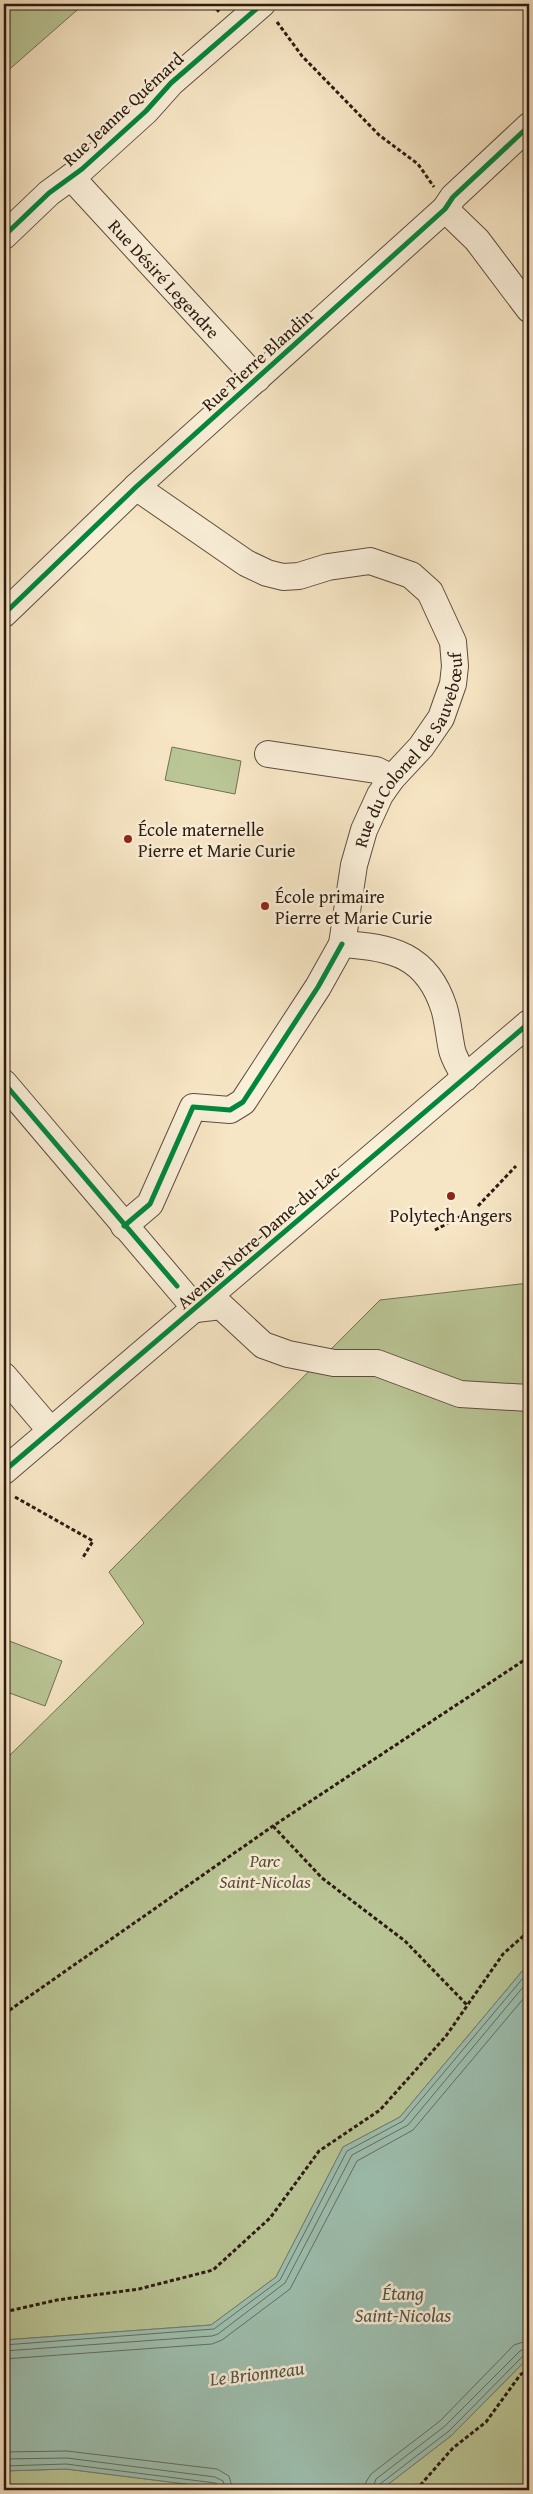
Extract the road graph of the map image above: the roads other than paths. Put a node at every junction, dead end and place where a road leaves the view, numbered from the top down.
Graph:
1 (270, 13) edge
2 (529, 126) edge
3 (71, 177) junction
4 (445, 202) junction
5 (4, 236) edge
6 (529, 309) edge
7 (258, 379) junction
8 (136, 487) junction
9 (4, 614) edge
10 (268, 754) dead end
11 (392, 778) junction
12 (342, 944) junction
13 (529, 1023) edge
14 (465, 1078) junction
15 (4, 1083) edge
16 (124, 1226) junction
17 (196, 1308) junction
18 (4, 1376) edge
19 (529, 1398) edge
20 (51, 1431) junction
21 (4, 1471) edge

1 - 3 street, Rue Jeanne Quémard
2 - 4 street, Rue Pierre Blandin
3 - 5 street, Rue Jeanne Quémard
3 - 7 street, Rue Désiré Legendre
4 - 6 street
4 - 7 street, Rue Pierre Blandin
7 - 8 street, Rue Pierre Blandin
8 - 9 street, Rue Pierre Blandin
8 - 11 street, Rue du Colonel de Sauvebœuf
10 - 11 street
11 - 12 street, Rue du Colonel de Sauvebœuf
12 - 14 street
12 - 16 street
13 - 14 street, Avenue Notre-Dame-du-Lac
14 - 17 street, Avenue Notre-Dame-du-Lac
15 - 16 street
16 - 17 street
17 - 19 street
17 - 20 street, Avenue Notre-Dame-du-Lac
18 - 20 street
20 - 21 street, Avenue Notre-Dame-du-Lac

